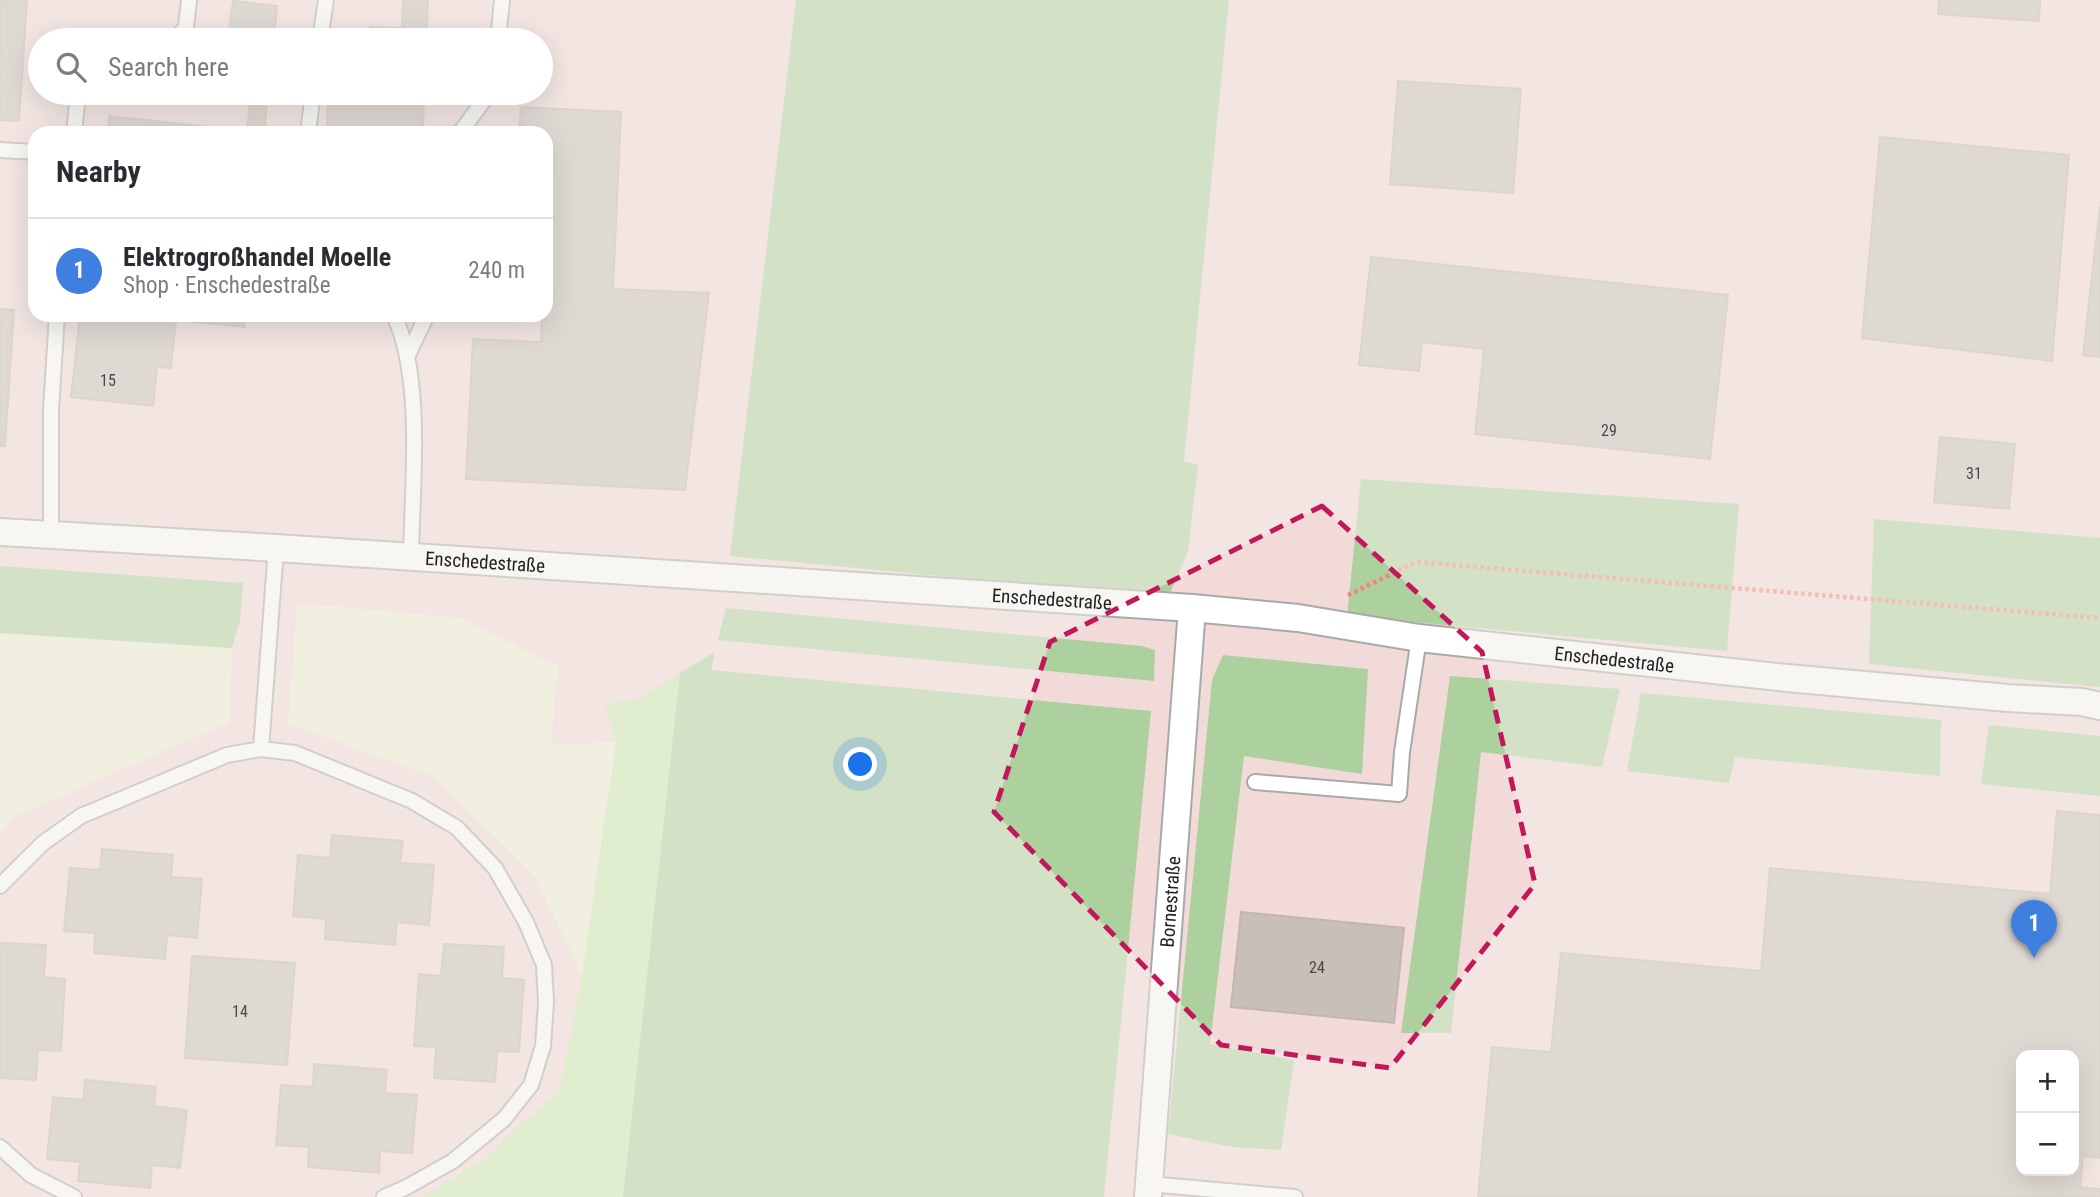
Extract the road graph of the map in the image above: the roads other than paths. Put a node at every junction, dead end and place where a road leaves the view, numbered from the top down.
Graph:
1 (189, 0) edge
2 (326, 0) edge
3 (502, 0) edge
4 (185, 28) edge
5 (322, 28) edge
6 (499, 28) edge
7 (77, 105) edge
8 (312, 105) edge
9 (480, 105) edge
10 (75, 126) edge
11 (309, 126) edge
12 (465, 126) edge
13 (0, 150) edge
14 (28, 152) edge
15 (57, 322) edge
16 (397, 322) edge
17 (424, 322) edge
18 (407, 357) junction
19 (0, 532) edge
20 (51, 536) junction
21 (276, 548) junction
22 (411, 557) junction
23 (1192, 608) junction
24 (1419, 638) junction
25 (2100, 706) edge
26 (261, 749) junction
27 (1255, 782) dead end
28 (0, 886) edge
29 (0, 1147) edge
30 (1149, 1191) edge
31 (74, 1197) edge
32 (384, 1197) edge
33 (1294, 1197) edge

1 - 4 lane
2 - 5 lane
3 - 6 lane
7 - 10 lane
8 - 11 lane
9 - 12 lane
13 - 14 lane
15 - 20 lane
16 - 18 lane
17 - 18 lane
18 - 22 lane
19 - 20 street, Enschedestraße
20 - 21 street, Enschedestraße
21 - 22 street, Enschedestraße
21 - 26 lane
22 - 23 street, Enschedestraße
23 - 24 street, Enschedestraße
23 - 30 street, Bornestraße
24 - 25 street, Enschedestraße
24 - 27 lane
26 - 28 lane
26 - 32 lane
29 - 31 lane
30 - 33 lane

